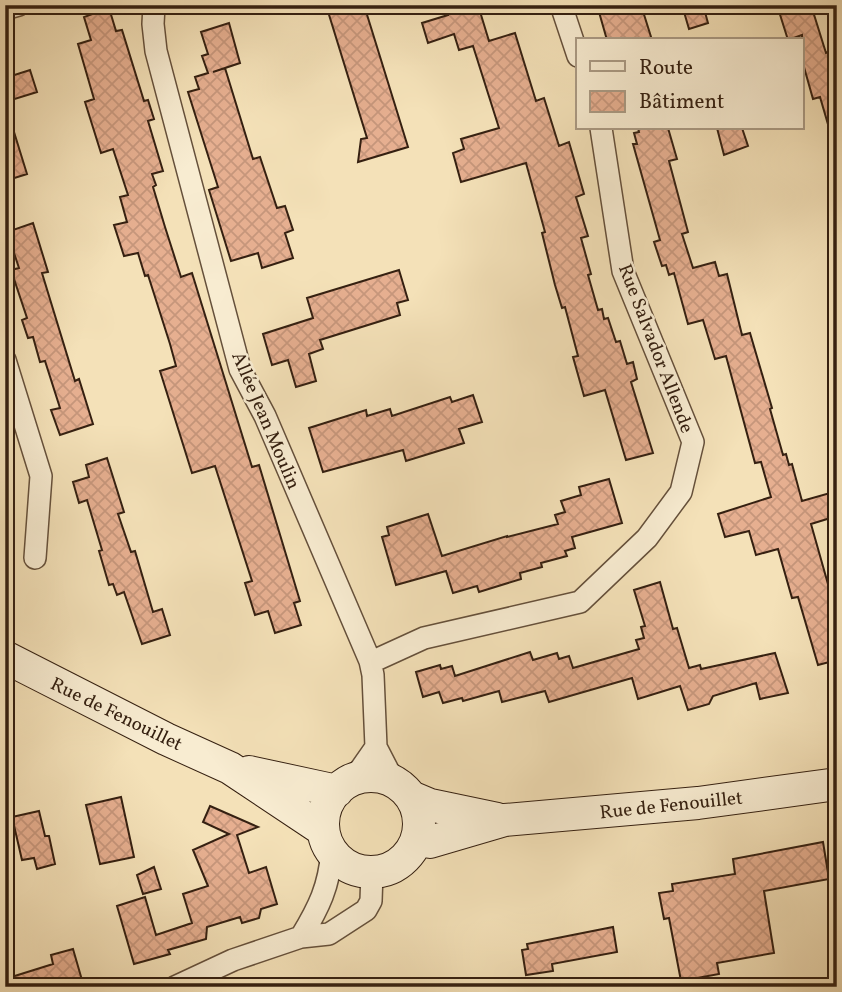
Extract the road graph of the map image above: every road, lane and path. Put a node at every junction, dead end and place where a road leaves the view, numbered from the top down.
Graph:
1 (19, 5) edge
2 (155, 5) edge
3 (562, 5) edge
4 (5, 9) edge
5 (576, 50) edge
6 (601, 130) edge
7 (5, 360) edge
8 (35, 558) dead end
9 (5, 657) edge
10 (370, 661) junction
11 (376, 747) junction
12 (230, 768) junction
13 (837, 784) edge
14 (345, 785) junction
15 (402, 789) junction
16 (505, 820) junction
17 (417, 839) junction
18 (328, 841) junction
19 (372, 886) junction
20 (301, 937) junction
21 (175, 987) edge

1 - 4 street
2 - 10 street, Allée Jean Moulin
3 - 5 street
6 - 10 street, Rue Salvador Allende
7 - 8 street
9 - 12 main road, Rue de Fenouillet
10 - 11 street, Allée Jean Moulin
11 - 14 street
11 - 15 street, Allée Jean Moulin
12 - 14 main road, Rue de Fenouillet
12 - 18 main road, Rue de Fenouillet
13 - 16 main road, Rue de Fenouillet
14 - 15 main road, Rue de Fenouillet
14 - 18 main road
15 - 16 main road, Rue de Fenouillet
15 - 17 main road
16 - 17 main road, Rue de Fenouillet
17 - 19 main road
18 - 19 main road, Rue de Fenouillet
18 - 20 street
19 - 20 street
20 - 21 street

